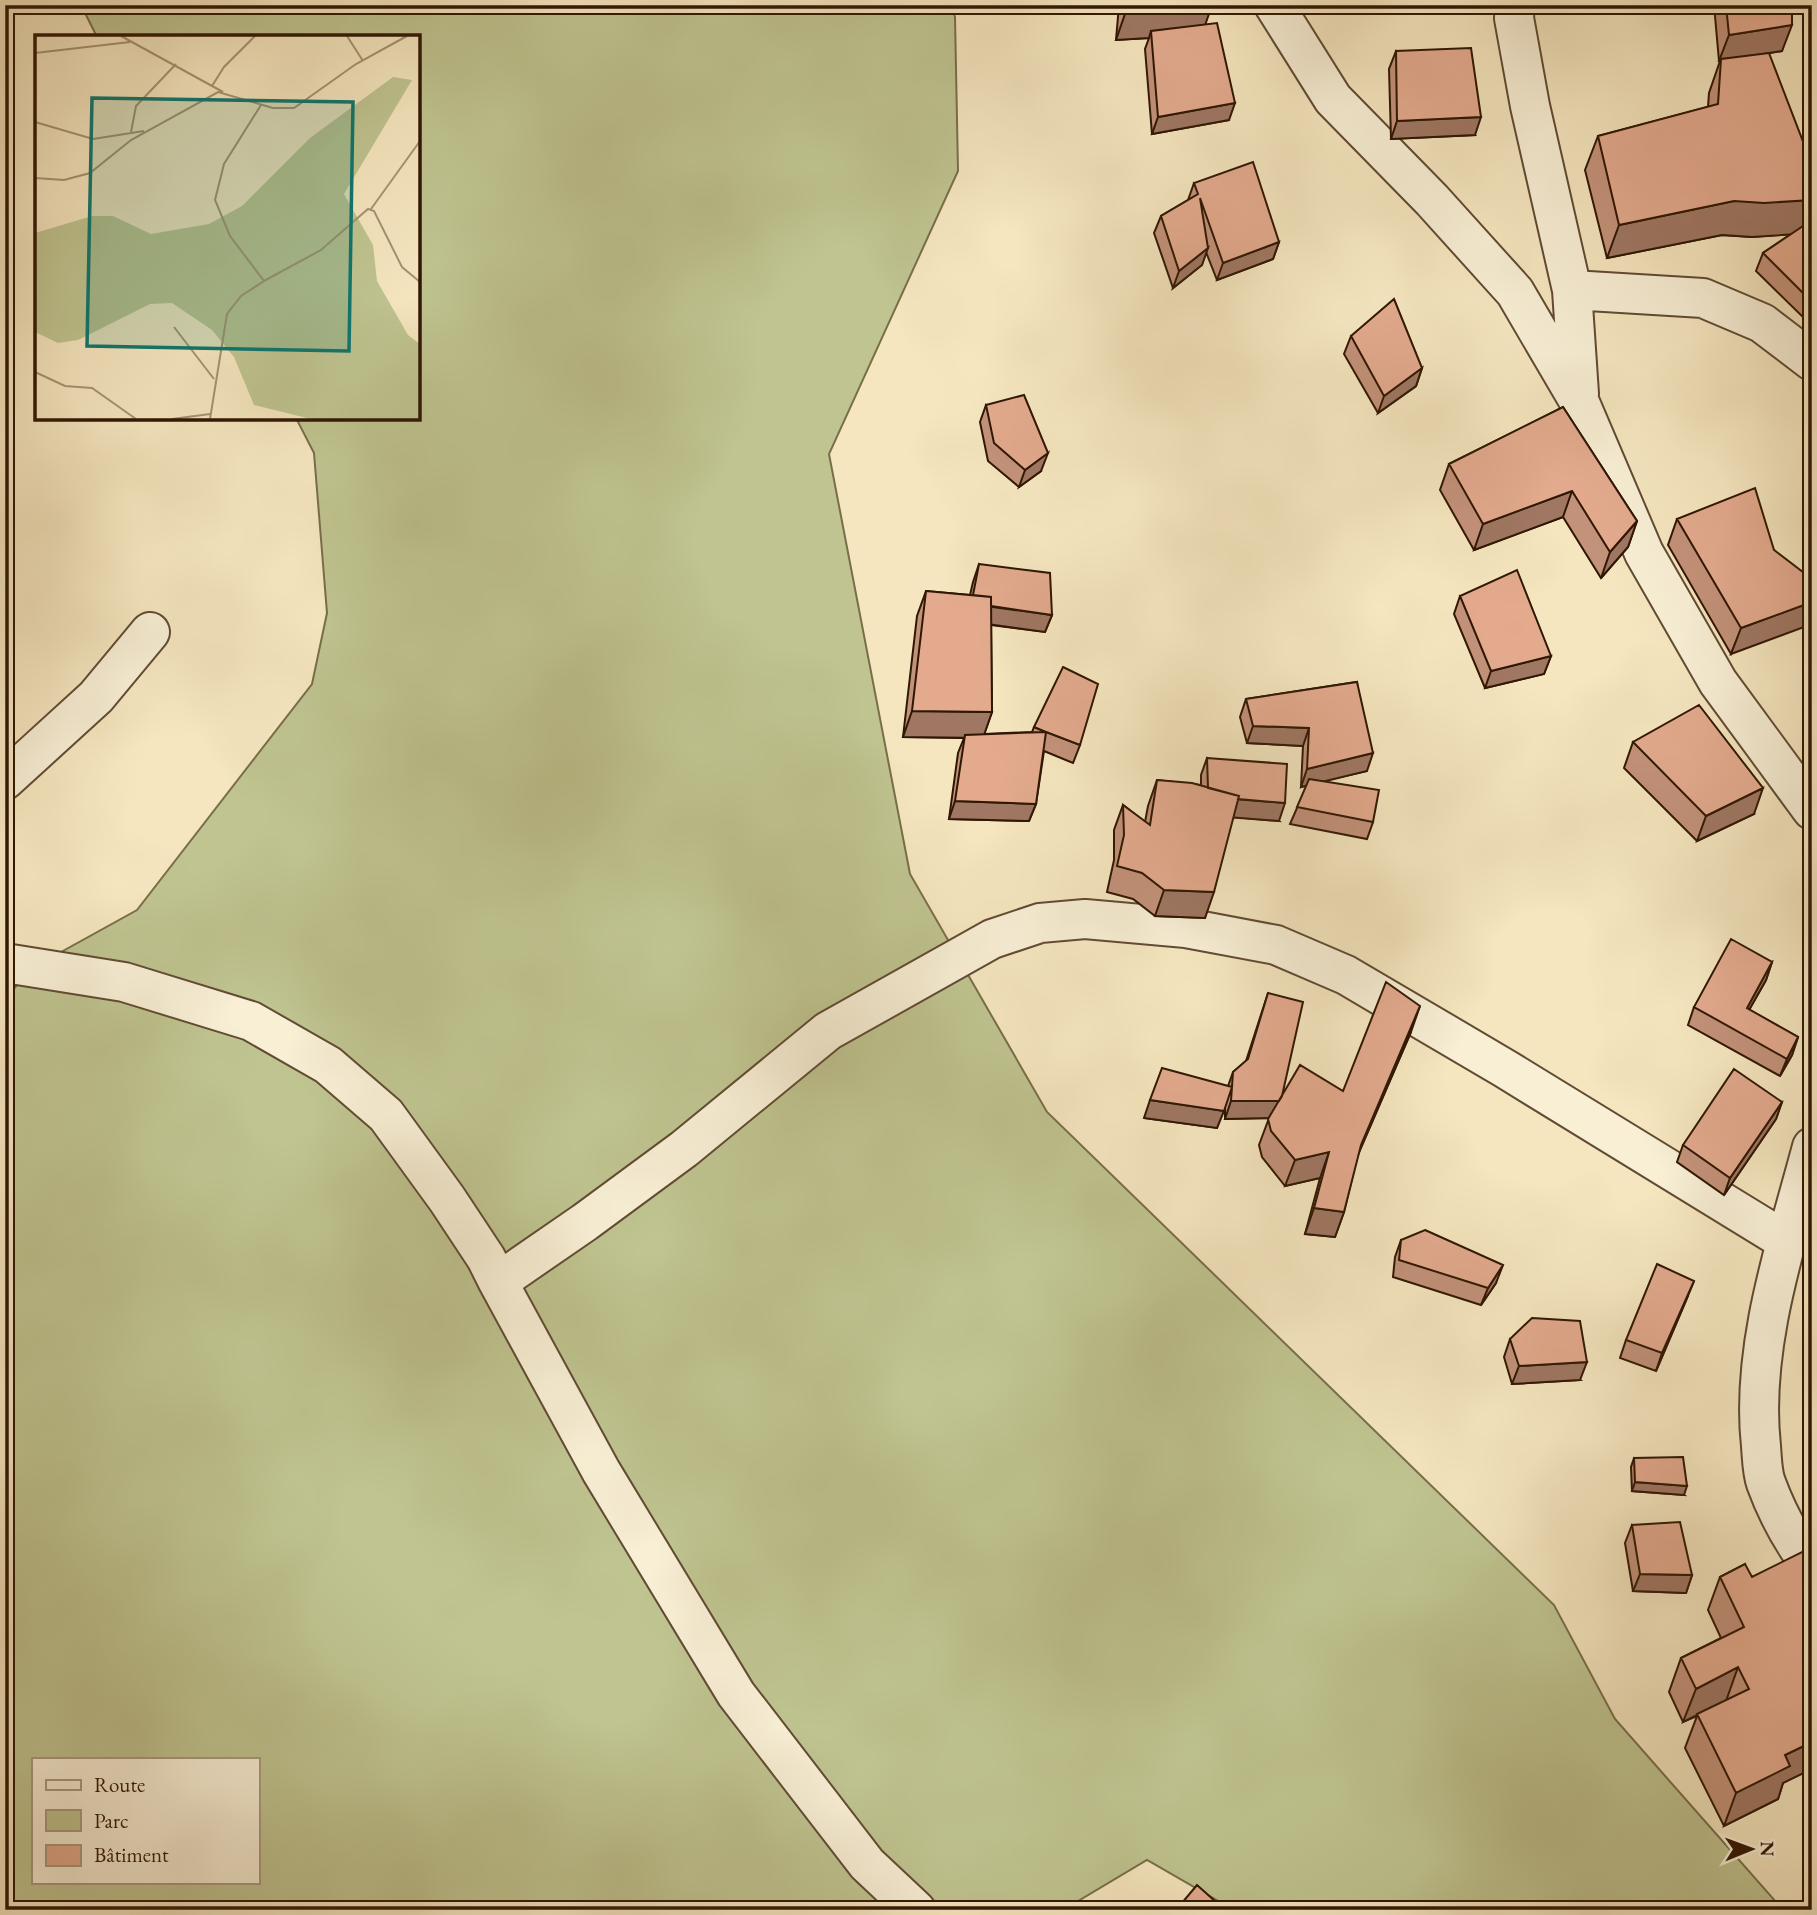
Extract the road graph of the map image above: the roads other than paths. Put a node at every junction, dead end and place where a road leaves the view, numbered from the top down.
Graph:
1 (1274, 5) edge
2 (1515, 5) edge
3 (1573, 290) junction
4 (1812, 361) edge
5 (1580, 403) junction
6 (150, 632) dead end
7 (5, 780) edge
8 (1812, 810) edge
9 (5, 963) edge
10 (1812, 1147) edge
11 (1786, 1241) junction
12 (498, 1282) junction
13 (1812, 1567) edge
14 (916, 1910) edge

1 - 5 street
2 - 3 street
3 - 4 street
3 - 5 street
5 - 8 street
6 - 7 street
9 - 12 street
10 - 11 street
11 - 12 street
11 - 13 street
12 - 14 street

